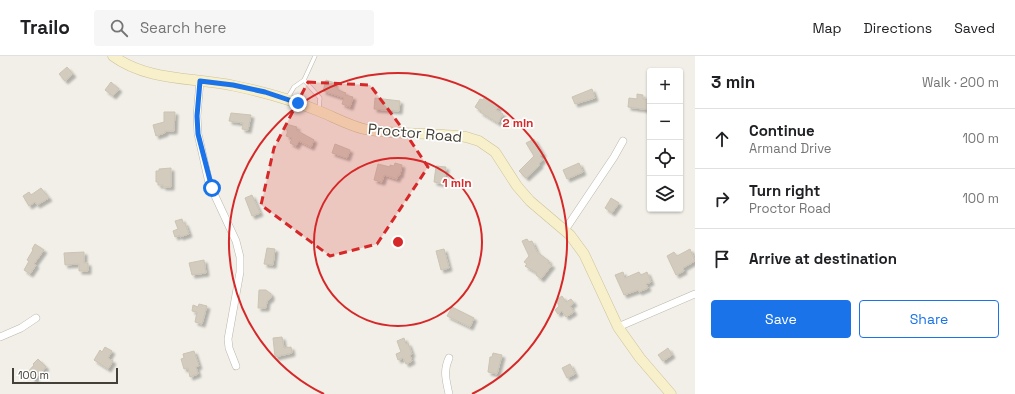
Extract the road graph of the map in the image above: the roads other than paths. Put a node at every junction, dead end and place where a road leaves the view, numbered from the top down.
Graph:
1 (113, 56) edge
2 (315, 56) edge
3 (304, 80) junction
4 (200, 81) junction
5 (287, 100) junction
6 (318, 111) junction
7 (623, 141) dead end
8 (565, 230) junction
9 (695, 294) edge
10 (36, 318) dead end
11 (618, 327) junction
12 (0, 337) edge
13 (449, 358) dead end
14 (236, 366) dead end
15 (449, 394) edge
16 (671, 394) edge

1 - 4 main road, Proctor Road
2 - 3 lane
3 - 5 lane
3 - 6 lane
4 - 5 main road, Proctor Road
4 - 14 street
5 - 6 main road, Proctor Road
6 - 8 main road, Proctor Road
7 - 8 street
8 - 11 main road, Proctor Road
9 - 11 street
10 - 12 street
11 - 16 main road, Proctor Road
13 - 15 street

